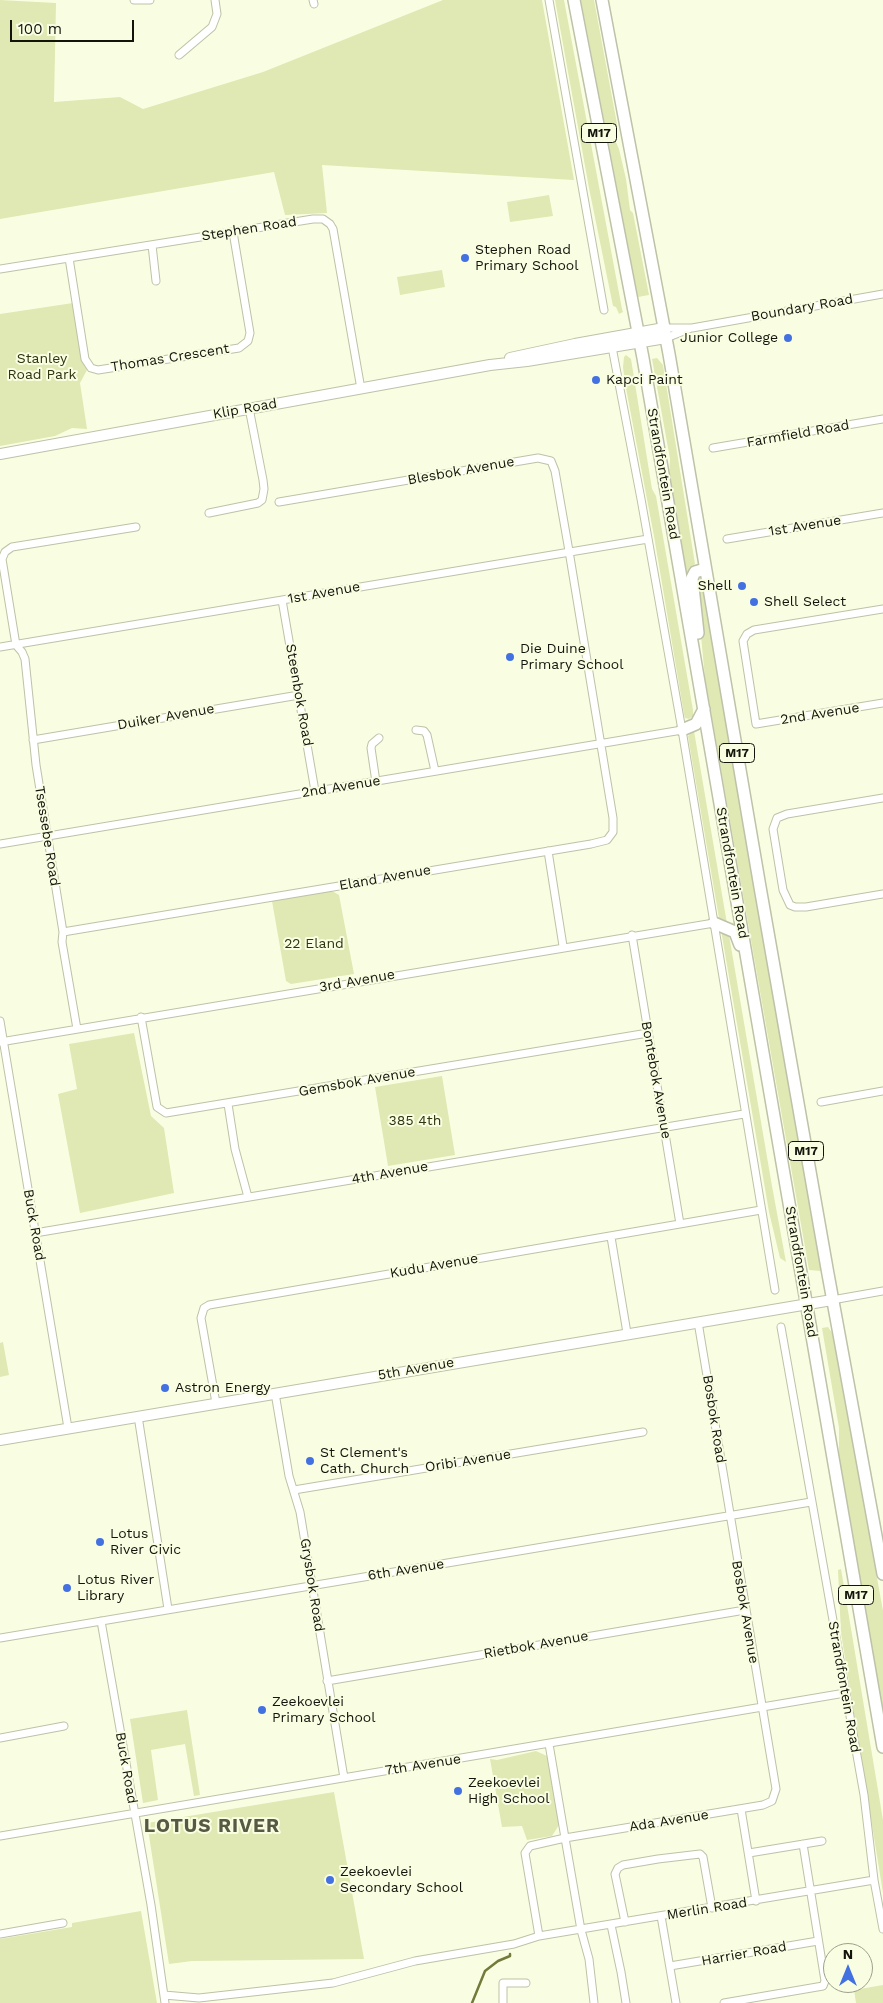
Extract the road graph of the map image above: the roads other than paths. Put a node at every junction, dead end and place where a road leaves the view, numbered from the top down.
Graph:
1 (134, 0) edge
2 (150, 0) edge
3 (215, 0) edge
4 (549, 0) edge
5 (574, 0) edge
6 (602, 0) edge
7 (179, 55) dead end
8 (233, 232) junction
9 (152, 245) junction
10 (69, 258) junction
11 (0, 269) edge
12 (156, 282) dead end
13 (883, 294) edge
14 (604, 310) dead end
15 (665, 333) junction
16 (639, 338) junction
17 (612, 347) junction
18 (576, 348) junction
19 (361, 389) junction
20 (249, 408) junction
21 (883, 419) edge
22 (713, 448) dead end
23 (0, 454) edge
24 (279, 502) dead end
25 (209, 513) dead end
26 (883, 513) edge
27 (136, 527) dead end
28 (648, 539) junction
29 (727, 539) dead end
30 (569, 551) junction
31 (705, 569) junction
32 (282, 600) junction
33 (883, 609) edge
34 (16, 645) junction
35 (0, 647) edge
36 (702, 694) junction
37 (299, 695) junction
38 (883, 703) edge
39 (704, 709) junction
40 (416, 730) dead end
41 (682, 730) junction
42 (379, 738) dead end
43 (33, 740) junction
44 (600, 743) junction
45 (435, 771) junction
46 (376, 782) junction
47 (315, 791) junction
48 (883, 798) edge
49 (48, 837) junction
50 (0, 844) edge
51 (548, 851) junction
52 (883, 894) edge
53 (714, 923) junction
54 (63, 932) junction
55 (632, 935) junction
56 (563, 946) junction
57 (748, 962) junction
58 (141, 1017) junction
59 (0, 1021) edge
60 (77, 1029) junction
61 (648, 1033) junction
62 (2, 1041) edge
63 (883, 1091) edge
64 (821, 1102) dead end
65 (228, 1104) junction
66 (744, 1114) junction
67 (664, 1127) junction
68 (248, 1197) junction
69 (761, 1210) junction
70 (680, 1224) junction
71 (35, 1233) junction
72 (611, 1237) junction
73 (775, 1290) dead end
74 (883, 1291) edge
75 (832, 1300) junction
76 (807, 1304) junction
77 (698, 1322) junction
78 (781, 1327) dead end
79 (627, 1333) junction
80 (275, 1392) junction
81 (216, 1403) junction
82 (138, 1416) junction
83 (68, 1428) junction
84 (642, 1432) dead end
85 (0, 1440) edge
86 (294, 1490) junction
87 (811, 1502) junction
88 (729, 1516) junction
89 (883, 1574) edge
90 (312, 1585) junction
91 (168, 1609) junction
92 (745, 1610) junction
93 (101, 1621) junction
94 (0, 1638) edge
95 (327, 1681) junction
96 (845, 1693) junction
97 (762, 1708) junction
98 (64, 1726) dead end
99 (0, 1738) edge
100 (549, 1744) junction
101 (883, 1747) edge
102 (344, 1778) junction
103 (741, 1809) junction
104 (134, 1813) junction
105 (0, 1836) edge
106 (565, 1838) junction
107 (822, 1841) dead end
108 (803, 1844) junction
109 (749, 1853) junction
110 (874, 1880) junction
111 (810, 1891) junction
112 (756, 1901) junction
113 (712, 1908) junction
114 (662, 1916) junction
115 (624, 1922) junction
116 (63, 1923) dead end
117 (611, 1925) junction
118 (883, 1929) edge
119 (581, 1930) junction
120 (0, 1934) edge
121 (539, 1936) junction
122 (818, 1941) junction
123 (670, 1966) junction
124 (526, 1983) dead end
125 (164, 1995) junction
126 (199, 1998) junction
127 (165, 2003) edge
128 (209, 2003) edge
129 (503, 2003) edge
130 (594, 2003) edge
131 (626, 2003) edge
132 (676, 2003) edge
133 (724, 2003) edge

1 - 2 street
3 - 7 street
4 - 14 street
5 - 16 main road, Strandfontein Road / M17
6 - 15 main road, Strandfontein Road / M17
8 - 9 street, Stephen Road
8 - 10 street, Thomas Crescent
8 - 19 street, Stephen Road
9 - 10 street, Stephen Road
9 - 12 street
10 - 11 street, Stephen Road
13 - 15 street, Boundary Road
15 - 16 main road, Klip Road
15 - 31 main road, Strandfontein Road / M17
16 - 17 main road, Klip Road
16 - 18 main road, Klip Road
16 - 36 main road, Strandfontein Road / M17
17 - 18 main road, Klip Road
17 - 28 street, Strandfontein Road
18 - 19 main road, Klip Road
19 - 20 main road, Klip Road
20 - 23 main road, Klip Road
20 - 25 street
21 - 22 street, Farmfield Road
24 - 30 street, Blesbok Avenue
26 - 29 street, 1st Avenue
27 - 34 street
28 - 30 street, 1st Avenue
28 - 41 street, Strandfontein Road
30 - 32 street, 1st Avenue
30 - 44 street
31 - 36 main road
31 - 75 main road, Strandfontein Road / M17
32 - 34 street, 1st Avenue
32 - 37 street, Steenbok Road
33 - 38 street, 2nd Avenue
34 - 35 street, 1st Avenue
34 - 43 street, Tsessebe Road
36 - 39 main road, Strandfontein Road / M17
37 - 43 street, Duiker Avenue
37 - 47 street, Steenbok Road
39 - 41 main road
39 - 57 main road, Strandfontein Road / M17
40 - 45 street
41 - 44 street, 2nd Avenue
41 - 53 street, Strandfontein Road
42 - 46 street
43 - 49 street, Tsessebe Road
44 - 45 street, 2nd Avenue
44 - 51 street, Eland Avenue
45 - 46 street, 2nd Avenue
46 - 47 street, 2nd Avenue
47 - 49 street, 2nd Avenue
48 - 52 street
49 - 50 street, 2nd Avenue
49 - 54 street, Tsessebe Road
51 - 54 street, Eland Avenue
51 - 56 street
53 - 55 street, 3rd Avenue
53 - 57 main road
53 - 66 street, Strandfontein Road
54 - 60 street, Tsessebe Road
55 - 56 street, 3rd Avenue
55 - 61 street, Bontebok Avenue
56 - 58 street, 3rd Avenue
57 - 76 main road, Strandfontein Road / M17
58 - 60 street, 3rd Avenue
58 - 65 street, Gemsbok Avenue
59 - 62 street, Buck Road
60 - 62 street, 3rd Avenue
61 - 65 street, Gemsbok Avenue
61 - 67 street, Bontebok Avenue
62 - 71 street, Buck Road
63 - 64 street
65 - 68 street
66 - 67 street, 4th Avenue
66 - 69 street, Strandfontein Road
67 - 68 street, 4th Avenue
67 - 70 street, Bontebok Avenue
68 - 71 street, 4th Avenue
69 - 70 street, Kudu Avenue
69 - 73 street, Strandfontein Road
70 - 72 street, Kudu Avenue
71 - 83 street, Buck Road
72 - 79 street
72 - 81 street, Kudu Avenue
74 - 75 street
75 - 76 main road, 5th Avenue
75 - 89 main road, Strandfontein Road / M17
76 - 77 main road, 5th Avenue
76 - 101 main road, Strandfontein Road / M17
77 - 79 main road, 5th Avenue
77 - 88 street, Bosbok Road
78 - 87 street, Strandfontein Road
79 - 80 main road, 5th Avenue
80 - 81 main road, 5th Avenue
80 - 86 street, Grysbok Road
81 - 82 main road, 5th Avenue
82 - 83 main road, 5th Avenue
82 - 91 street
83 - 85 main road, 5th Avenue
84 - 86 street, Oribi Avenue
86 - 90 street, Grysbok Road
87 - 88 street, 6th Avenue
87 - 96 street, Strandfontein Road
88 - 90 street, 6th Avenue
88 - 92 street, Bosbok Avenue
90 - 91 street, 6th Avenue
90 - 95 street, Grysbok Road
91 - 93 street, 6th Avenue
92 - 95 street, Rietbok Avenue
92 - 97 street, Bosbok Avenue
93 - 94 street, 6th Avenue
93 - 104 street, Buck Road
95 - 102 street, Grysbok Road
96 - 97 street, 7th Avenue
96 - 110 street, Strandfontein Road
97 - 100 street, 7th Avenue
97 - 103 street, Ada Avenue
98 - 99 street
100 - 102 street, 7th Avenue
100 - 106 street
102 - 104 street, 7th Avenue
103 - 106 street, Ada Avenue
103 - 109 street
104 - 105 street, 7th Avenue
104 - 125 street, Buck Road
106 - 119 street
106 - 121 street, Ada Avenue
107 - 108 street
108 - 109 street
108 - 111 street
109 - 112 street
110 - 111 street, Merlin Road
110 - 118 street, Strandfontein Road
111 - 112 street, Merlin Road
111 - 122 street
112 - 113 street, Merlin Road
113 - 114 street, Merlin Road
113 - 115 street
114 - 115 street, Merlin Road
114 - 123 street
115 - 117 street, Merlin Road
116 - 120 street
117 - 119 street, Merlin Road
117 - 131 street
119 - 121 street, Merlin Road
119 - 130 street
121 - 126 street, Merlin Road
122 - 123 street, Harrier Road
122 - 133 street
123 - 132 street
124 - 129 street
125 - 126 street
125 - 127 street, Buck Road
126 - 128 street

